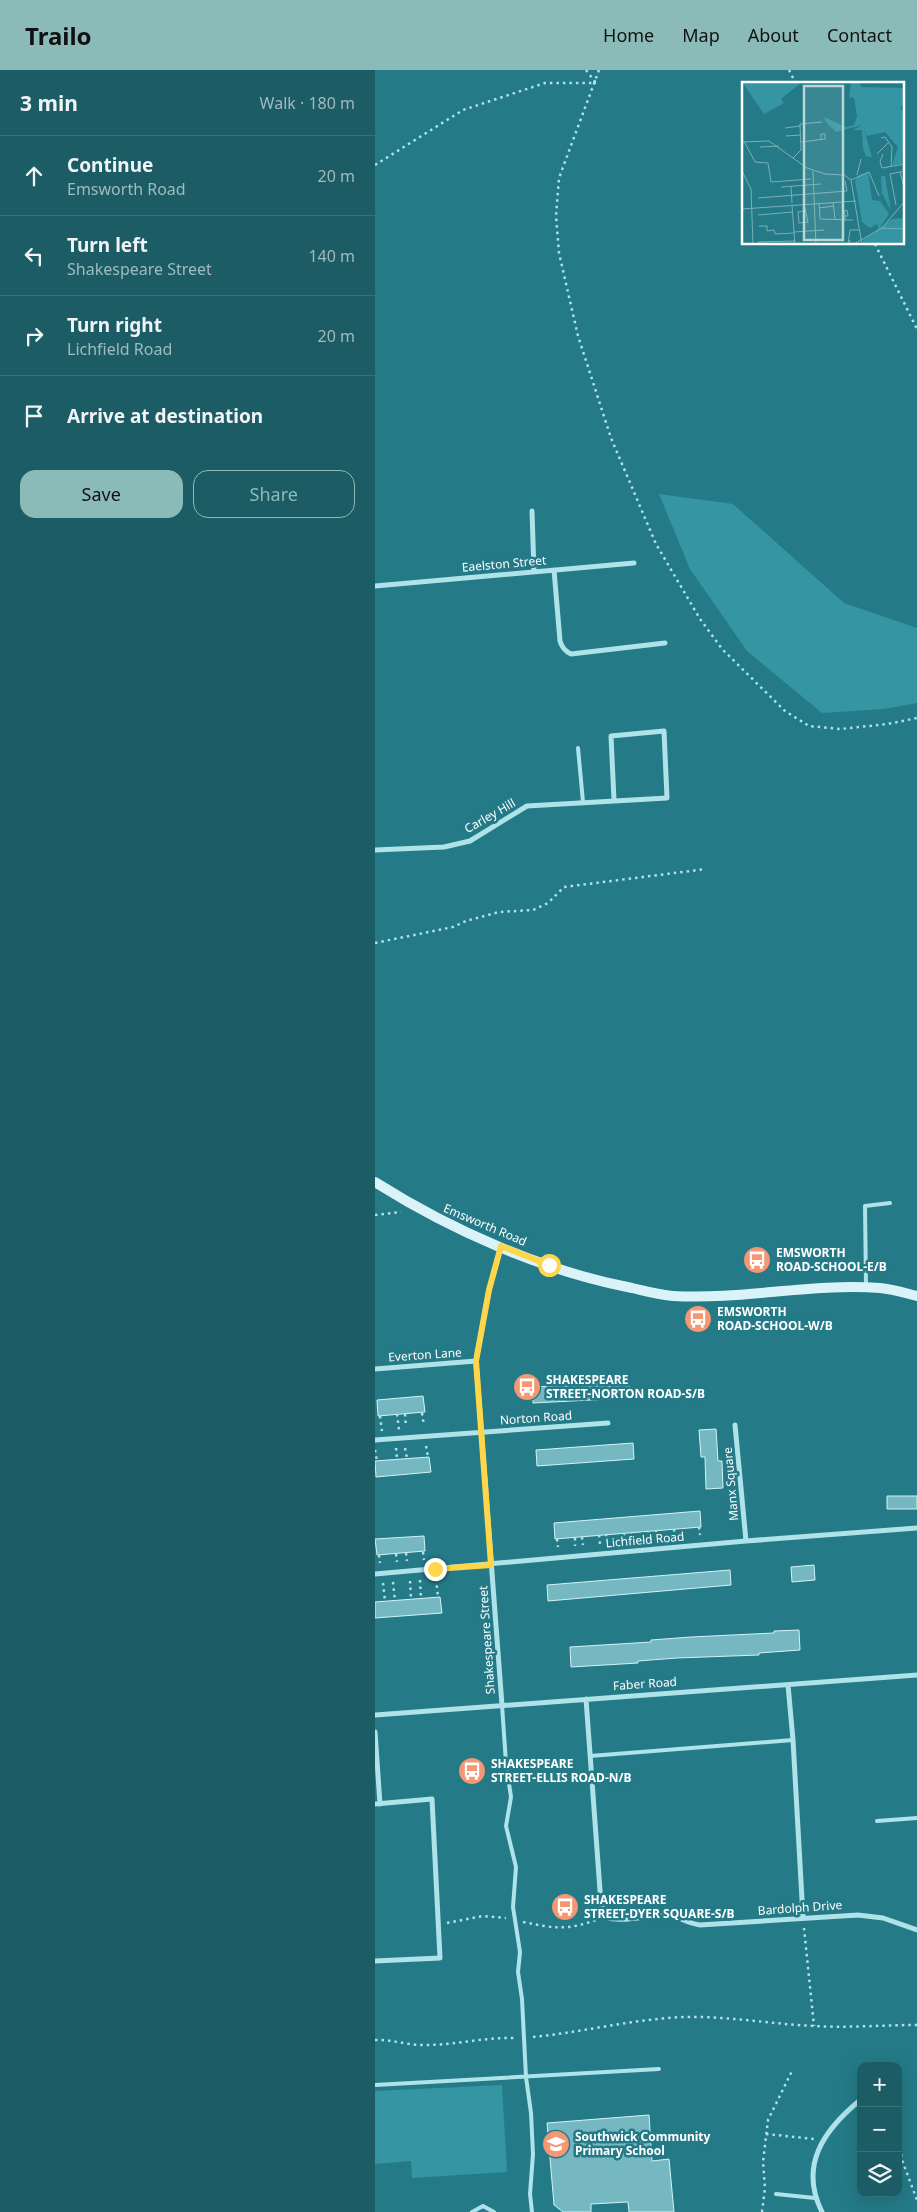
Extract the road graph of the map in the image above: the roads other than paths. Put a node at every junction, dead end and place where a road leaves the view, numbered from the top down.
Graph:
1 (532, 512) dead end
2 (634, 563) dead end
3 (554, 570) junction
4 (534, 572) junction
5 (375, 586) edge
6 (665, 643) dead end
7 (578, 748) dead end
8 (614, 800) junction
9 (583, 802) junction
10 (375, 850) edge
11 (375, 1182) edge
12 (890, 1204) dead end
13 (501, 1246) junction
14 (866, 1288) junction
15 (917, 1296) edge
16 (476, 1361) junction
17 (375, 1369) edge
18 (609, 1423) dead end
19 (735, 1425) dead end
20 (481, 1432) junction
21 (375, 1440) edge
22 (917, 1528) edge
23 (746, 1541) junction
24 (491, 1565) junction
25 (375, 1574) edge
26 (917, 1675) edge
27 (788, 1685) junction
28 (585, 1699) junction
29 (502, 1705) junction
30 (375, 1715) edge
31 (375, 1732) edge
32 (793, 1740) junction
33 (590, 1756) junction
34 (377, 1804) edge
35 (917, 1818) edge
36 (877, 1821) dead end
37 (803, 1917) junction
38 (917, 1930) edge
39 (375, 1961) edge
40 (659, 2069) dead end
41 (526, 2077) junction
42 (375, 2086) edge
43 (857, 2104) edge
44 (776, 2194) dead end
45 (815, 2198) junction
46 (472, 2212) edge
47 (494, 2212) edge
48 (532, 2212) edge
49 (821, 2212) edge

1 - 4 street
2 - 3 street, Eaelston Street
3 - 4 street, Eaelston Street
3 - 6 street
4 - 5 street, Eaelston Street
7 - 9 lane
8 - 8 street, Carley Hill
8 - 9 street, Carley Hill
9 - 10 street, Carley Hill
11 - 13 street, Emsworth Road
12 - 14 lane
13 - 14 street, Emsworth Road
13 - 16 street, Shakespeare Street
14 - 15 street, Emsworth Road
16 - 17 street, Everton Lane
16 - 20 street, Shakespeare Street
18 - 20 street, Norton Road
19 - 23 street, Manx Square
20 - 21 street, Norton Road
20 - 24 street, Shakespeare Street
22 - 23 street, Lichfield Road
23 - 24 street, Lichfield Road
24 - 25 street, Lichfield Road
24 - 29 street, Shakespeare Street
26 - 27 street, Faber Road
27 - 28 street, Faber Road
27 - 32 street
28 - 29 street, Faber Road
28 - 33 street, Bardolph Drive
29 - 30 street, Faber Road
29 - 41 lane
31 - 34 street
32 - 33 lane
32 - 37 street
33 - 37 street, Bardolph Drive
34 - 39 street
35 - 36 lane
37 - 38 street, Bardolph Drive
40 - 41 lane
41 - 42 lane
41 - 48 lane
43 - 45 street
44 - 45 lane
45 - 49 street
46 - 47 lane

